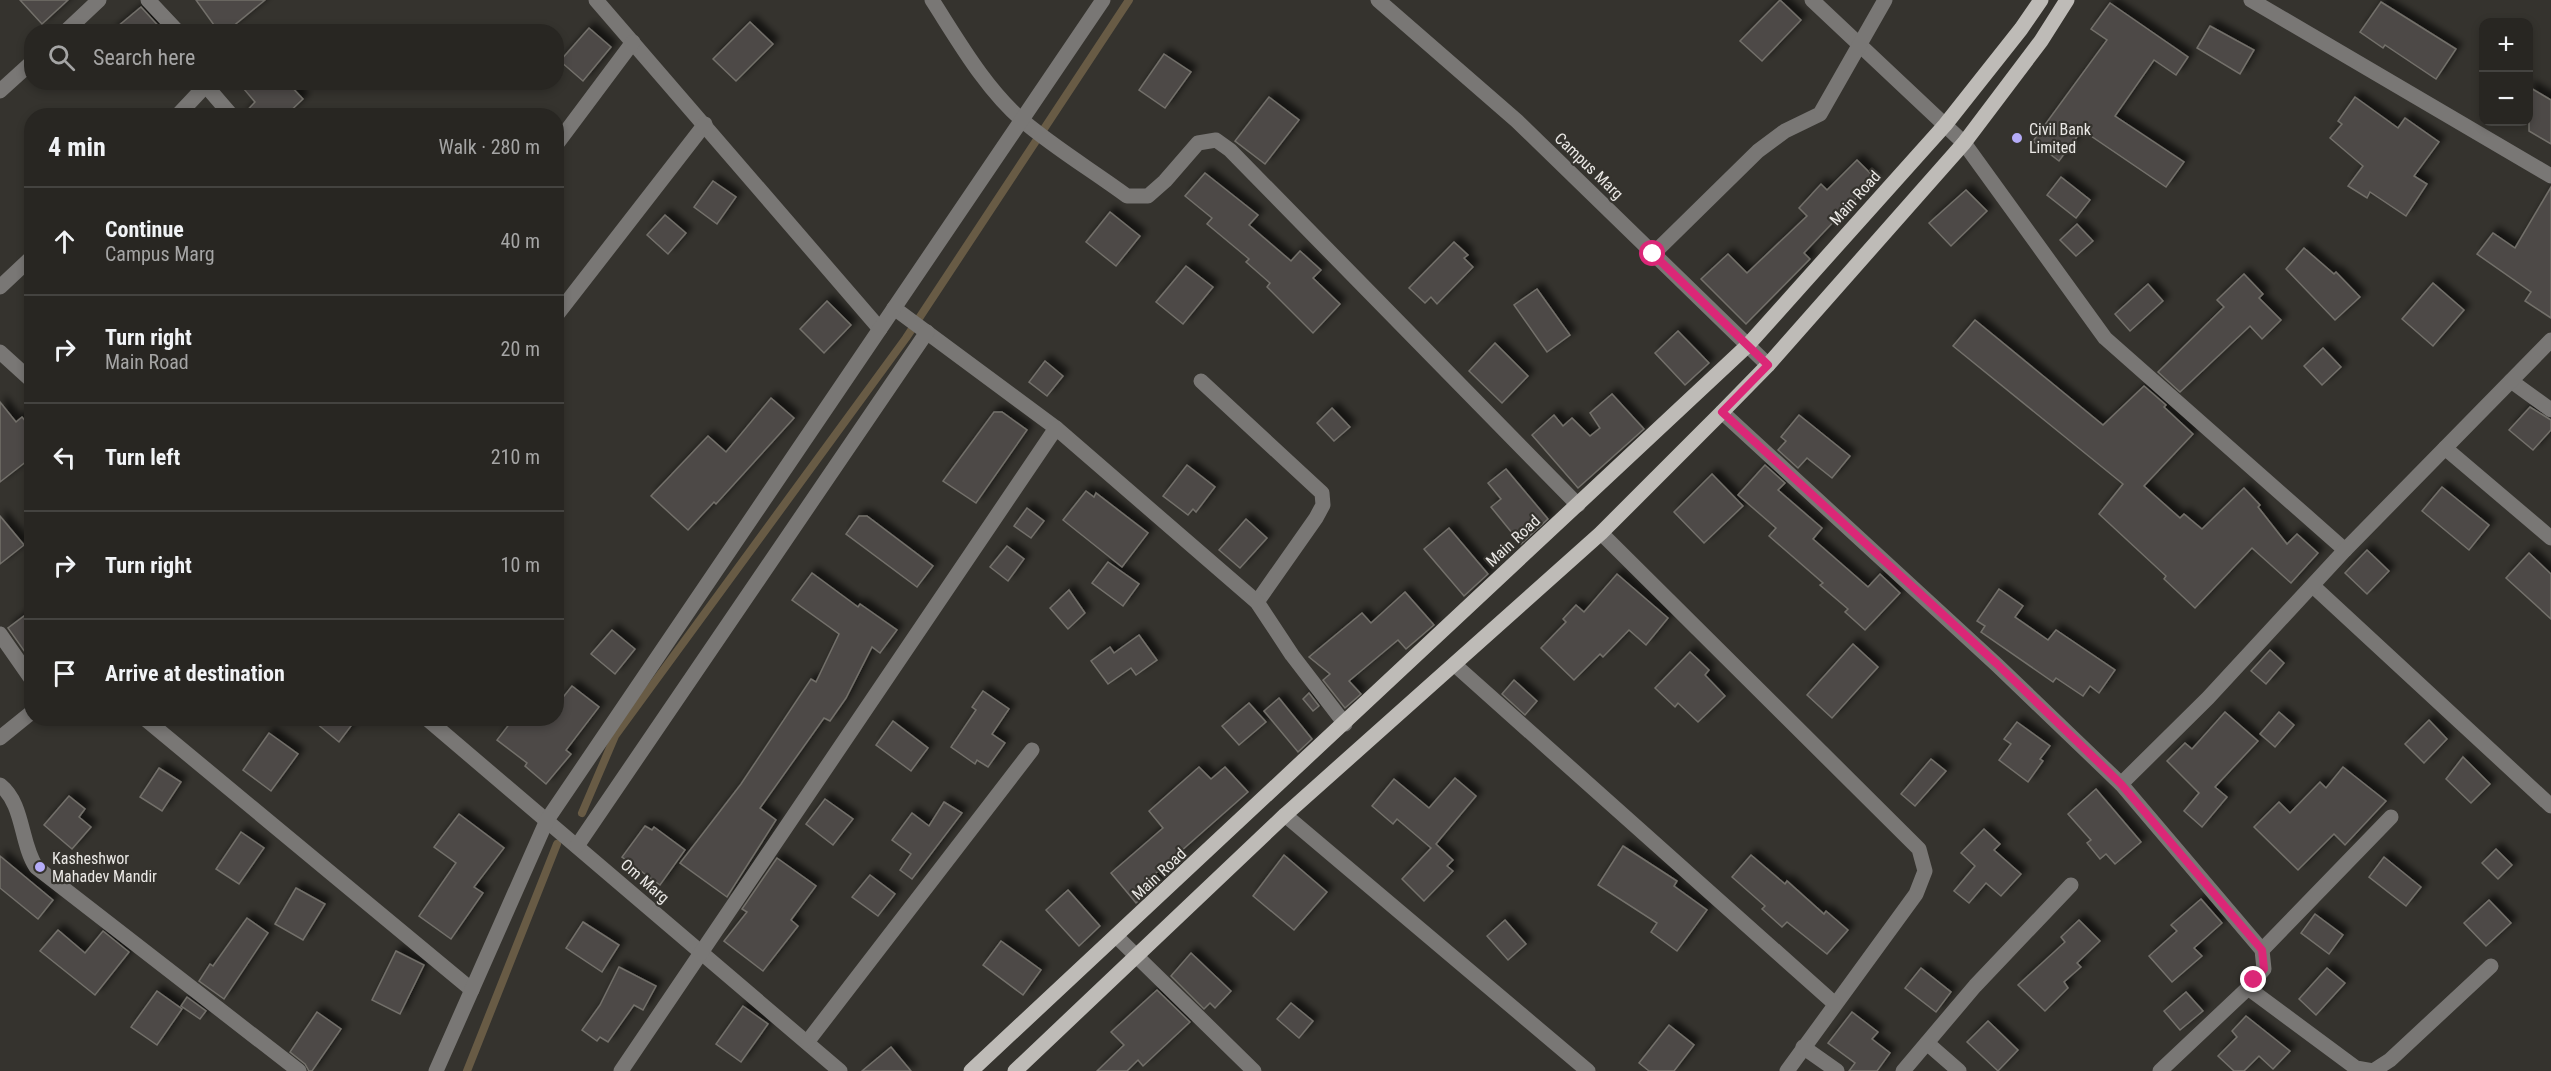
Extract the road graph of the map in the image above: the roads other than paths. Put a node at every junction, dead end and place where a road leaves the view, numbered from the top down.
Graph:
1 (99, 0) edge
2 (148, 0) edge
3 (596, 0) edge
4 (932, 0) edge
5 (1103, 0) edge
6 (1378, 0) edge
7 (1812, 0) edge
8 (1885, 0) edge
9 (2041, 0) edge
10 (2067, 0) edge
11 (2252, 0) edge
12 (74, 24) edge
13 (170, 24) edge
14 (633, 42) junction
15 (1859, 44) junction
16 (24, 69) edge
17 (203, 90) edge
18 (212, 90) edge
19 (0, 91) edge
20 (185, 108) edge
21 (226, 108) edge
22 (1023, 120) junction
23 (705, 124) junction
24 (1945, 125) junction
25 (564, 134) edge
26 (1964, 143) junction
27 (2551, 176) edge
28 (1653, 254) junction
29 (24, 264) edge
30 (0, 287) edge
31 (564, 306) edge
32 (899, 312) junction
33 (880, 329) junction
34 (924, 330) junction
35 (2551, 340) edge
36 (1747, 346) junction
37 (0, 352) edge
38 (1768, 365) junction
39 (24, 374) edge
40 (1201, 381) dead end
41 (2511, 381) junction
42 (2551, 410) edge
43 (1722, 412) junction
44 (1056, 428) junction
45 (2445, 448) junction
46 (1578, 505) junction
47 (1601, 533) junction
48 (2551, 538) edge
49 (2345, 550) junction
50 (2313, 586) junction
51 (1257, 603) junction
52 (0, 634) edge
53 (1455, 665) junction
54 (24, 668) edge
55 (24, 718) edge
56 (1345, 724) junction
57 (154, 726) edge
58 (435, 726) edge
59 (0, 738) edge
60 (1032, 750) dead end
61 (2121, 784) junction
62 (0, 785) edge
63 (2551, 806) edge
64 (1285, 815) junction
65 (2391, 817) dead end
66 (547, 820) junction
67 (577, 846) junction
68 (2071, 885) dead end
69 (1117, 938) junction
70 (2262, 950) junction
71 (700, 952) junction
72 (1138, 956) junction
73 (2491, 966) dead end
74 (2247, 988) junction
75 (472, 990) junction
76 (1835, 1004) junction
77 (808, 1041) junction
78 (1927, 1043) junction
79 (1803, 1047) junction
80 (298, 1071) edge
81 (436, 1071) edge
82 (621, 1071) edge
83 (840, 1071) edge
84 (971, 1071) edge
85 (1015, 1071) edge
86 (1254, 1071) edge
87 (1588, 1071) edge
88 (1787, 1071) edge
89 (1837, 1071) edge
90 (1903, 1071) edge
91 (1959, 1071) edge
92 (2160, 1071) edge

1 - 12 street
2 - 13 street
3 - 14 street
4 - 22 street
5 - 22 street
6 - 28 street, Campus Marg
7 - 15 street
8 - 15 street
9 - 24 main road, Main Road
10 - 26 main road
11 - 27 street
14 - 23 street
14 - 25 street
15 - 24 street
15 - 28 street
16 - 19 street
17 - 20 street
18 - 21 street
22 - 32 street
22 - 46 street
23 - 31 street
23 - 33 street
24 - 26 street
24 - 36 main road, Main Road
26 - 38 main road
26 - 49 street
28 - 36 street, Campus Marg
29 - 30 street
32 - 33 street
32 - 34 street
33 - 66 street
34 - 44 street
34 - 67 street
35 - 41 street
36 - 38 street, Campus Marg
36 - 46 main road, Main Road
37 - 39 street
38 - 43 main road
40 - 51 street
41 - 42 street
41 - 45 street
43 - 47 main road
43 - 61 street
44 - 51 street
44 - 71 street
45 - 48 street
45 - 49 street
46 - 56 main road, Main Road
47 - 53 main road
47 - 76 street
49 - 50 street
50 - 61 street
50 - 63 street
51 - 56 street
52 - 54 street
53 - 64 main road
53 - 76 street
55 - 59 street
56 - 69 main road, Main Road
57 - 75 street
58 - 66 street, Om Marg
60 - 77 street
61 - 70 street
62 - 80 street
64 - 72 main road
64 - 87 street
65 - 70 street
66 - 67 street, Om Marg
66 - 75 street
67 - 71 street, Om Marg
68 - 78 street
69 - 72 street
69 - 84 main road, Main Road
70 - 74 street
71 - 77 street, Om Marg
71 - 82 street
72 - 85 main road
72 - 86 street
73 - 74 street
74 - 92 street
75 - 81 street
76 - 79 street
77 - 83 street, Om Marg
78 - 90 street
78 - 91 street
79 - 88 street
79 - 89 street

